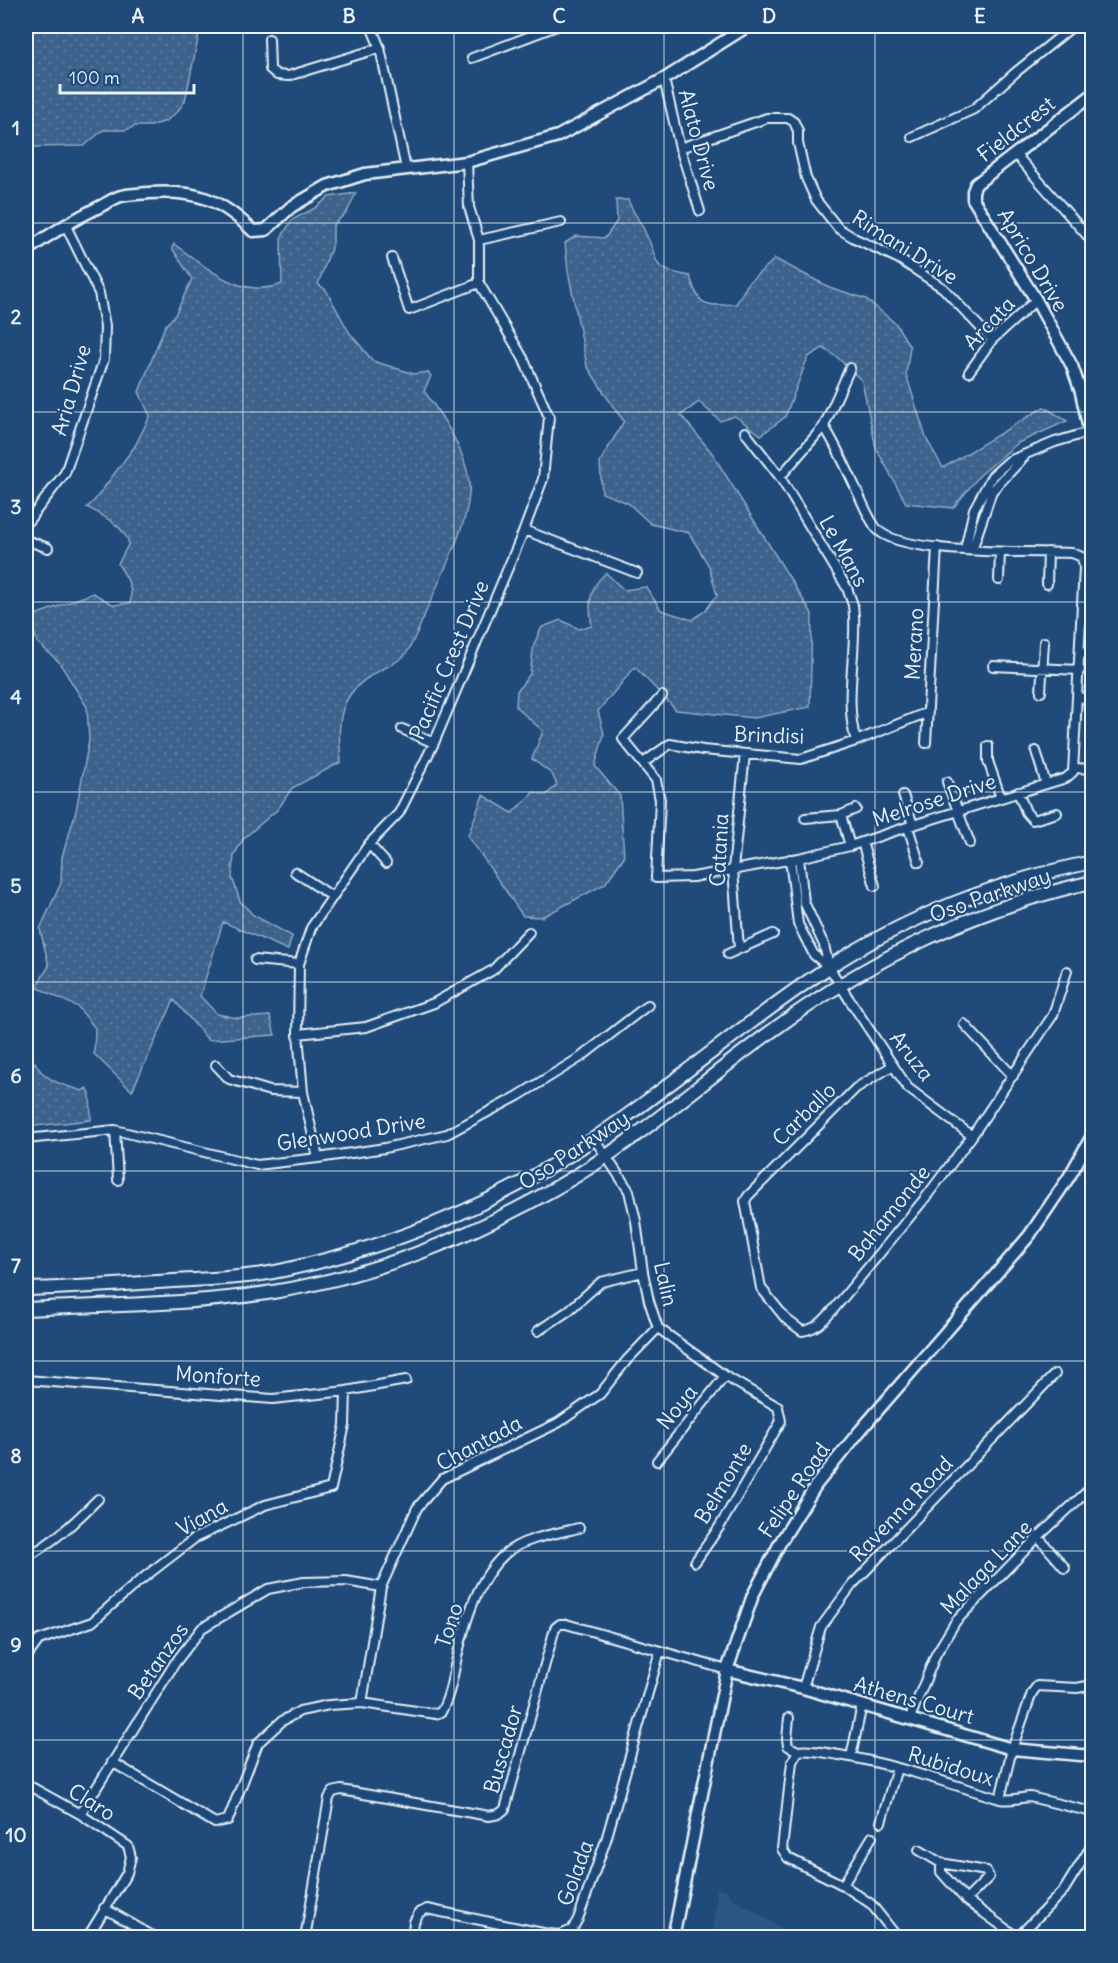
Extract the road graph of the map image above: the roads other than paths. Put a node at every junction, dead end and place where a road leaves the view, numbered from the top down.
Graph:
1 (371, 26) edge
2 (557, 26) edge
3 (1073, 26) edge
4 (742, 27) edge
5 (269, 39) dead end
6 (380, 48) junction
7 (472, 58) dead end
8 (664, 79) junction
9 (1092, 95) edge
10 (912, 137) dead end
11 (680, 148) junction
12 (1016, 155) junction
13 (466, 162) junction
14 (406, 169) junction
15 (973, 199) joint
16 (700, 211) dead end
17 (561, 222) dead end
18 (66, 224) junction
19 (479, 240) junction
20 (1092, 241) edge
21 (26, 251) edge
22 (392, 258) dead end
23 (480, 283) junction
24 (1036, 300) junction
25 (992, 340) junction
26 (850, 368) dead end
27 (969, 372) dead end
28 (824, 426) junction
29 (745, 432) dead end
30 (1089, 432) junction
31 (1092, 444) edge
32 (780, 477) junction
33 (26, 524) edge
34 (524, 530) junction
35 (26, 540) edge
36 (937, 547) junction
37 (48, 548) dead end
38 (969, 550) junction
39 (1000, 552) junction
40 (1048, 552) junction
41 (637, 573) dead end
42 (999, 580) dead end
43 (1047, 584) dead end
44 (1083, 603) junction
45 (1092, 603) edge
46 (1044, 642) dead end
47 (1080, 654) junction
48 (1092, 654) edge
49 (993, 666) dead end
50 (1043, 668) junction
51 (1080, 670) junction
52 (1041, 692) dead end
53 (662, 696) dead end
54 (1078, 697) junction
55 (1092, 699) edge
56 (928, 712) junction
57 (402, 729) dead end
58 (856, 741) junction
59 (926, 742) dead end
60 (434, 743) junction
61 (988, 746) dead end
62 (1036, 751) dead end
63 (745, 754) junction
64 (643, 763) junction
65 (1075, 768) junction
66 (1092, 768) edge
67 (947, 782) dead end
68 (1046, 784) junction
69 (1018, 792) junction
70 (903, 795) dead end
71 (1000, 798) junction
72 (856, 809) dead end
73 (957, 813) junction
74 (1057, 813) dead end
75 (841, 815) junction
76 (805, 818) dead end
77 (910, 826) junction
78 (862, 842) junction
79 (970, 843) dead end
80 (369, 844) junction
81 (850, 846) junction
82 (799, 858) junction
83 (790, 859) junction
84 (919, 862) dead end
85 (1092, 862) edge
86 (386, 863) dead end
87 (733, 868) junction
88 (295, 872) dead end
89 (1092, 882) edge
90 (875, 886) dead end
91 (333, 897) junction
92 (807, 910) junction
93 (796, 913) junction
94 (529, 932) dead end
95 (773, 934) dead end
96 (739, 949) junction
97 (728, 954) dead end
98 (255, 960) dead end
99 (299, 964) junction
100 (829, 967) junction
101 (1067, 971) dead end
102 (840, 983) junction
103 (648, 1005) dead end
104 (964, 1024) dead end
105 (298, 1034) junction
106 (216, 1065) dead end
107 (892, 1066) junction
108 (1013, 1076) junction
109 (303, 1092) junction
110 (115, 1130) junction
111 (972, 1136) junction
112 (1092, 1136) edge
113 (594, 1138) junction
114 (26, 1139) edge
115 (607, 1157) junction
116 (318, 1158) junction
117 (118, 1180) dead end
118 (748, 1196) joint
119 (643, 1272) junction
120 (26, 1289) edge
121 (26, 1309) edge
122 (658, 1328) junction
123 (538, 1331) dead end
124 (1055, 1374) dead end
125 (725, 1376) junction
126 (26, 1380) edge
127 (406, 1380) dead end
128 (346, 1391) junction
129 (781, 1421) joint
130 (657, 1461) dead end
131 (1092, 1486) edge
132 (98, 1499) dead end
133 (579, 1528) dead end
134 (1038, 1537) junction
135 (26, 1557) edge
136 (695, 1562) dead end
137 (1065, 1568) dead end
138 (381, 1587) junction
139 (660, 1651) junction
140 (26, 1658) edge
141 (727, 1670) junction
142 (1092, 1685) edge
143 (803, 1688) junction
144 (362, 1703) junction
145 (862, 1705) junction
146 (789, 1718) dead end
147 (910, 1718) junction
148 (1012, 1749) junction
149 (798, 1750) junction
150 (1092, 1756) edge
151 (851, 1757) junction
152 (112, 1762) junction
153 (897, 1768) junction
154 (26, 1784) edge
155 (1000, 1799) junction
156 (1092, 1812) edge
157 (80, 1814) junction
158 (881, 1822) dead end
159 (872, 1838) dead end
160 (1092, 1845) edge
161 (920, 1850) dead end
162 (941, 1863) junction
163 (843, 1885) junction
164 (966, 1900) junction
165 (104, 1908) junction
166 (1017, 1937) edge
167 (87, 1938) edge
168 (156, 1938) edge
169 (305, 1938) edge
170 (412, 1938) edge
171 (673, 1938) edge
172 (898, 1938) edge

1 - 6 street
2 - 7 street
3 - 10 street
4 - 8 street
5 - 6 street
6 - 14 street
8 - 11 street, Alato Drive
8 - 13 street
9 - 12 street, Fieldcrest
11 - 16 street, Alato Drive
11 - 25 street, Rimani Drive
12 - 15 street, Fieldcrest
12 - 20 street
13 - 14 street
13 - 19 street, Pacific Crest Drive
14 - 18 street
15 - 24 street, Aprico Drive
17 - 19 street
18 - 21 street
18 - 33 street, Aria Drive
19 - 23 street, Pacific Crest Drive
22 - 23 street
23 - 34 street, Pacific Crest Drive
24 - 25 street, Arcata
24 - 30 street, Aprico Drive
25 - 27 street, Arcata
26 - 28 street
28 - 32 street
28 - 36 street
29 - 32 street, Le Mans
30 - 31 street, Aprico Drive
30 - 38 street
32 - 58 street, Le Mans
34 - 41 street
34 - 60 street, Pacific Crest Drive
35 - 37 street
36 - 38 street
36 - 56 street, Merano
38 - 39 street
39 - 40 street
39 - 42 street
40 - 43 street
40 - 44 street
44 - 45 street
44 - 47 street
46 - 50 street
47 - 48 street
47 - 51 street
49 - 50 street
50 - 51 street
50 - 52 street
51 - 54 street
53 - 64 street
54 - 55 street
54 - 65 street
56 - 58 street, Brindisi
56 - 59 street, Merano
57 - 60 street
58 - 63 street, Brindisi
60 - 80 street, Pacific Crest Drive
61 - 71 street
62 - 68 street
63 - 64 street, Brindisi
63 - 87 street, Catania
64 - 87 street, Melrose Drive
65 - 66 street
65 - 68 street, Melrose Drive
67 - 73 street
68 - 69 street, Melrose Drive
69 - 71 street, Melrose Drive
69 - 74 street
70 - 77 street
71 - 73 street, Melrose Drive
72 - 75 street
73 - 77 street, Melrose Drive
73 - 79 street
75 - 76 street
75 - 81 street
77 - 78 street, Melrose Drive
77 - 84 street
78 - 81 street, Melrose Drive
78 - 90 street
80 - 86 street
80 - 91 street, Pacific Crest Drive
81 - 82 street, Melrose Drive
82 - 83 street, Melrose Drive
82 - 92 street
83 - 87 street, Melrose Drive
83 - 93 street
85 - 100 main road, Oso Parkway
87 - 96 street, Catania
88 - 91 street
89 - 102 main road, Oso Parkway
91 - 99 street, Pacific Crest Drive
92 - 93 street
92 - 100 street
93 - 100 street
94 - 105 street
95 - 96 street
96 - 97 street
98 - 99 street
99 - 105 street, Pacific Crest Drive
100 - 102 street, Aruza
100 - 113 main road, Oso Parkway
101 - 108 street, Bahamonde
102 - 107 street, Aruza
102 - 115 main road, Oso Parkway
103 - 116 street, Glenwood Drive
104 - 108 street
105 - 109 street, Pacific Crest Drive
106 - 109 street
107 - 111 street, Aruza
107 - 118 street, Carballo
108 - 111 street, Bahamonde
109 - 116 street, Pacific Crest Drive
110 - 114 street, Glenwood Drive
110 - 116 street, Glenwood Drive
110 - 117 street
111 - 118 street, Bahamonde
112 - 141 street, Felipe Road
113 - 115 street, Lalin
113 - 120 main road, Oso Parkway
115 - 119 street, Lalin
115 - 121 main road, Oso Parkway
119 - 122 street, Lalin
119 - 123 street
122 - 125 street, Lalin
122 - 138 street, Chantada
124 - 143 street, Ravenna Road
125 - 129 street, Lalin
125 - 130 street, Noya
126 - 128 street, Monforte
127 - 128 street, Monforte
128 - 140 street, Viana
129 - 136 street, Belmonte
131 - 134 street, Malaga Lane
132 - 135 street
133 - 144 street, Tono
134 - 137 street
134 - 147 street, Malaga Lane
138 - 144 street, Chantada
138 - 152 street, Betanzos
139 - 141 street, Buscador
139 - 169 street, Buscador
139 - 170 street, Golada
141 - 143 street, Athens Court
141 - 171 street, Felipe Road
142 - 148 street
143 - 145 street, Athens Court
144 - 152 street
145 - 147 street, Athens Court
145 - 151 street
146 - 149 street
147 - 148 street, Athens Court
148 - 150 street, Athens Court
148 - 155 street
149 - 151 street, Rubidoux
149 - 163 street
151 - 153 street, Rubidoux
152 - 157 street, Betanzos
153 - 155 street, Rubidoux
153 - 158 street
154 - 157 street, Claro
155 - 156 street, Rubidoux
157 - 165 street, Claro
159 - 163 street
160 - 166 street
161 - 162 street
162 - 164 street
162 - 164 street
163 - 172 street
164 - 166 street
165 - 167 street
165 - 168 street

